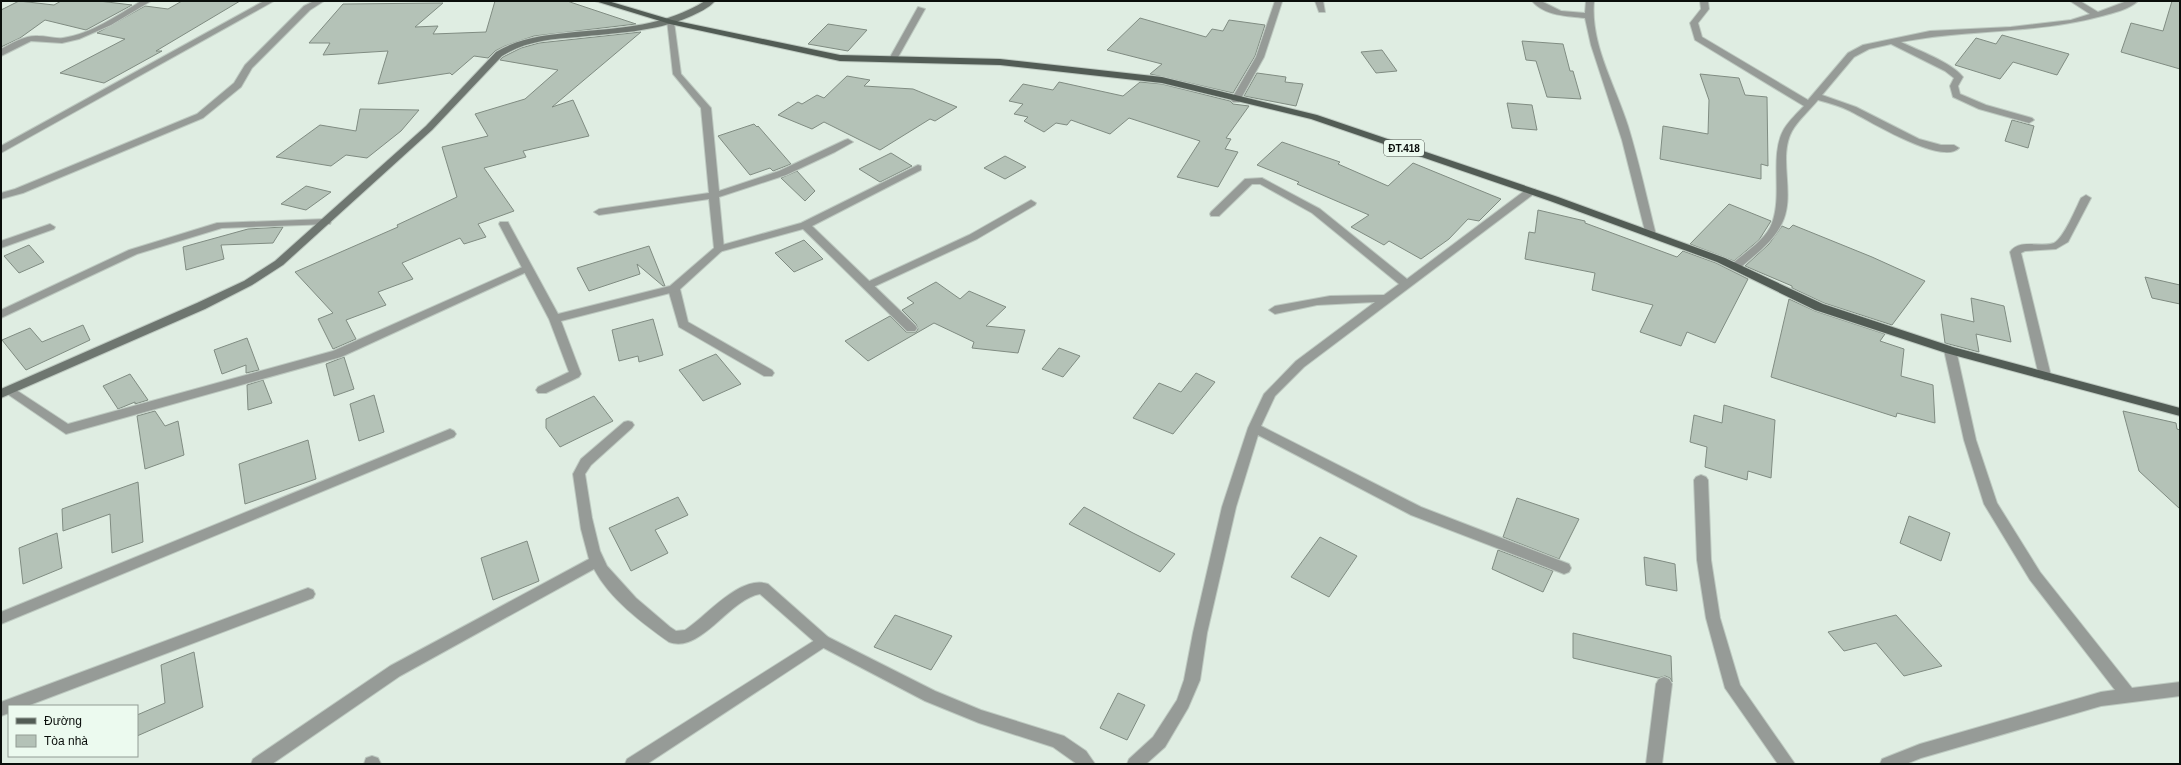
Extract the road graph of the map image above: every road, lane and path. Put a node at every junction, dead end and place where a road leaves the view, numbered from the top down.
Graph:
1 (146, 1) edge
2 (270, 1) edge
3 (320, 1) edge
4 (599, 1) edge
5 (711, 1) edge
6 (1319, 1) edge
7 (1536, 1) edge
8 (1590, 1) edge
9 (1704, 1) edge
10 (2074, 1) edge
11 (2134, 1) edge
12 (1278, 2) dead end
13 (921, 10) dead end
14 (1322, 10) dead end
15 (2095, 14) junction
16 (1590, 16) junction
17 (670, 22) junction
18 (1891, 41) junction
19 (1, 53) edge
20 (893, 59) junction
21 (1815, 96) junction
22 (1236, 100) junction
23 (1809, 105) junction
24 (2029, 120) dead end
25 (848, 142) dead end
26 (1954, 148) dead end
27 (1, 150) edge
28 (918, 168) dead end
29 (1531, 191) junction
30 (714, 195) junction
31 (1, 196) edge
32 (2086, 198) dead end
33 (1031, 202) dead end
34 (599, 212) dead end
35 (1215, 214) dead end
36 (326, 222) junction
37 (504, 224) dead end
38 (805, 225) junction
39 (50, 227) dead end
40 (1651, 235) junction
41 (1, 245) edge
42 (719, 249) junction
43 (527, 268) junction
44 (1736, 268) junction
45 (1406, 284) junction
46 (867, 286) junction
47 (674, 289) junction
48 (1387, 299) junction
49 (1275, 310) dead end
50 (1, 314) edge
51 (555, 319) junction
52 (911, 328) dead end
53 (1950, 350) junction
54 (768, 373) dead end
55 (2045, 376) junction
56 (542, 390) dead end
57 (5, 392) edge
58 (2180, 412) edge
59 (628, 425) dead end
60 (1254, 428) junction
61 (450, 434) dead end
62 (1701, 480) dead end
63 (597, 561) junction
64 (1564, 568) dead end
65 (308, 594) dead end
66 (1, 618) edge
67 (823, 641) junction
68 (1664, 684) dead end
69 (2180, 689) edge
70 (2128, 695) junction
71 (12, 705) edge
72 (259, 764) edge
73 (633, 764) edge
74 (1087, 764) edge
75 (1135, 764) edge
76 (1654, 764) edge
77 (1787, 764) edge
78 (1888, 764) edge

1 - 19 street
2 - 27 street
3 - 31 street
4 - 17 main road, ĐT.418
5 - 17 street
6 - 14 street
7 - 16 street
8 - 16 street
9 - 23 street
10 - 15 street
11 - 15 street
12 - 22 street
13 - 20 street
15 - 18 street
16 - 40 street
17 - 20 main road, ĐT.418
17 - 30 street
17 - 36 street
18 - 21 street
18 - 24 street
20 - 22 main road, ĐT.418
21 - 23 street
21 - 26 street
22 - 29 main road, ĐT.418
23 - 44 street
25 - 30 street
28 - 38 street
29 - 40 main road, ĐT.418
29 - 45 street
30 - 34 street
30 - 42 street
32 - 55 street
33 - 46 street
35 - 45 street
36 - 50 street
36 - 57 street
37 - 43 street
38 - 42 street
38 - 46 street
39 - 41 street
40 - 44 main road, ĐT.418
42 - 47 street
43 - 51 street
43 - 57 street
44 - 53 main road, ĐT.418
45 - 48 street
46 - 52 street
47 - 51 street
47 - 54 street
48 - 49 street
48 - 60 street
51 - 56 street
53 - 55 main road, ĐT.418
53 - 70 street
55 - 58 main road, ĐT.418
59 - 63 street
60 - 64 street
60 - 75 street
61 - 66 street
62 - 77 street
63 - 67 street
63 - 72 street
65 - 71 street
67 - 73 street
67 - 74 street
68 - 76 street
69 - 70 street
70 - 78 street

